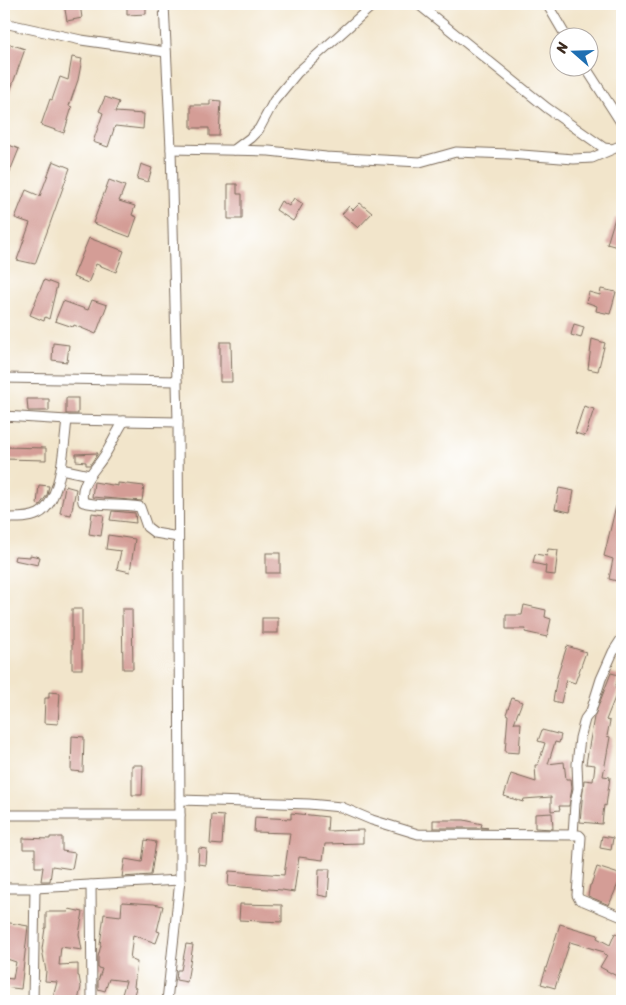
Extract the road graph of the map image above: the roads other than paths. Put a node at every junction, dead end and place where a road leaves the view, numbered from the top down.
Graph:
1 (164, 4) edge
2 (374, 4) edge
3 (418, 4) edge
4 (547, 4) edge
5 (4, 23) edge
6 (561, 28) edge
7 (166, 52) junction
8 (592, 78) edge
9 (622, 124) edge
10 (622, 145) edge
11 (171, 149) junction
12 (612, 149) junction
13 (234, 150) junction
14 (4, 378) edge
15 (177, 381) junction
16 (4, 416) edge
17 (67, 420) junction
18 (124, 421) junction
19 (178, 422) junction
20 (61, 469) junction
21 (89, 475) junction
22 (4, 518) edge
23 (178, 537) junction
24 (622, 638) edge
25 (180, 800) junction
26 (4, 815) edge
27 (180, 815) junction
28 (573, 835) junction
29 (180, 880) junction
30 (92, 885) junction
31 (4, 888) edge
32 (35, 888) junction
33 (622, 917) edge
34 (33, 1001) edge
35 (92, 1001) edge
36 (167, 1001) edge

1 - 7 street
2 - 13 street
3 - 12 street
4 - 6 street
5 - 7 street
7 - 11 street
8 - 9 street
10 - 12 street
11 - 13 street
11 - 15 street
12 - 13 street
14 - 15 street
15 - 19 street
16 - 17 street
17 - 18 street
17 - 20 street
18 - 19 street
18 - 21 street
19 - 23 street
20 - 21 street
20 - 22 street
21 - 23 street
23 - 25 street
24 - 28 street
25 - 27 street
25 - 28 street
26 - 27 street
27 - 29 street
28 - 33 street
29 - 30 street
29 - 36 street
30 - 32 street
30 - 35 street
31 - 32 street
32 - 34 street

